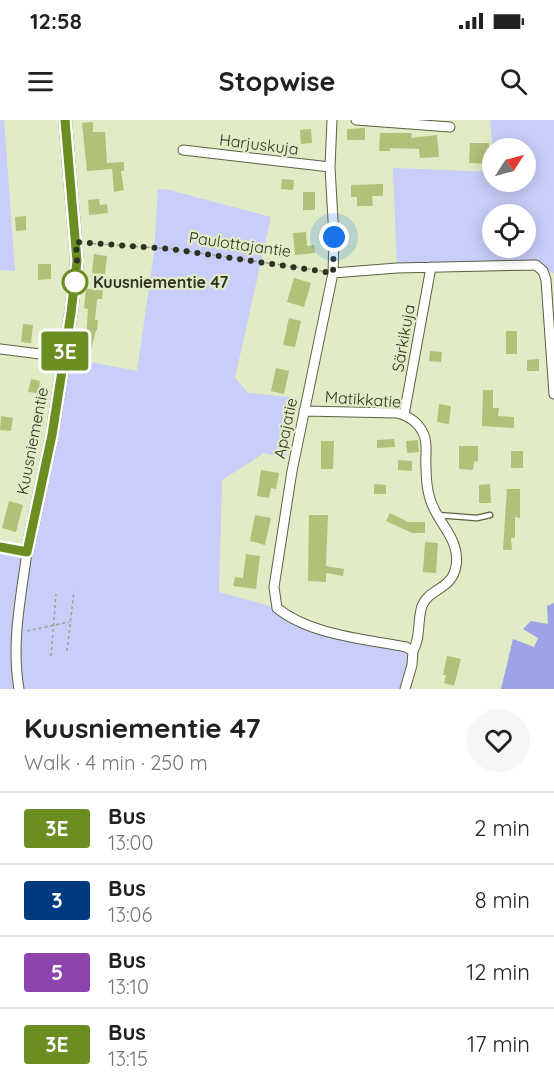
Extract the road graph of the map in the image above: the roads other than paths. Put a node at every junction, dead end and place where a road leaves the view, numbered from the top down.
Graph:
1 (65, 120) edge
2 (332, 120) edge
3 (356, 120) edge
4 (450, 127) dead end
5 (183, 150) dead end
6 (330, 167) junction
7 (431, 267) junction
8 (333, 273) junction
9 (0, 348) edge
10 (64, 357) junction
11 (554, 394) edge
12 (304, 411) junction
13 (404, 415) junction
14 (437, 515) junction
15 (490, 515) dead end
16 (0, 547) edge
17 (27, 552) junction
18 (409, 649) junction
19 (19, 689) edge
20 (405, 689) edge

1 - 10 street, Kuusniementie
2 - 6 street, Apajatie
3 - 4 street
5 - 6 street, Harjuskuja
6 - 8 street, Apajatie
7 - 8 street
7 - 11 street
7 - 13 street, Särkikuja
8 - 12 street, Apajatie
9 - 10 street
10 - 17 street, Kuusniementie
12 - 13 street, Matikkatie
12 - 18 street, Apajatie
13 - 14 street, Matikkatie
14 - 15 lane
14 - 18 street, Matikkatie
16 - 17 street
17 - 19 street
18 - 20 street, Matikkatie

